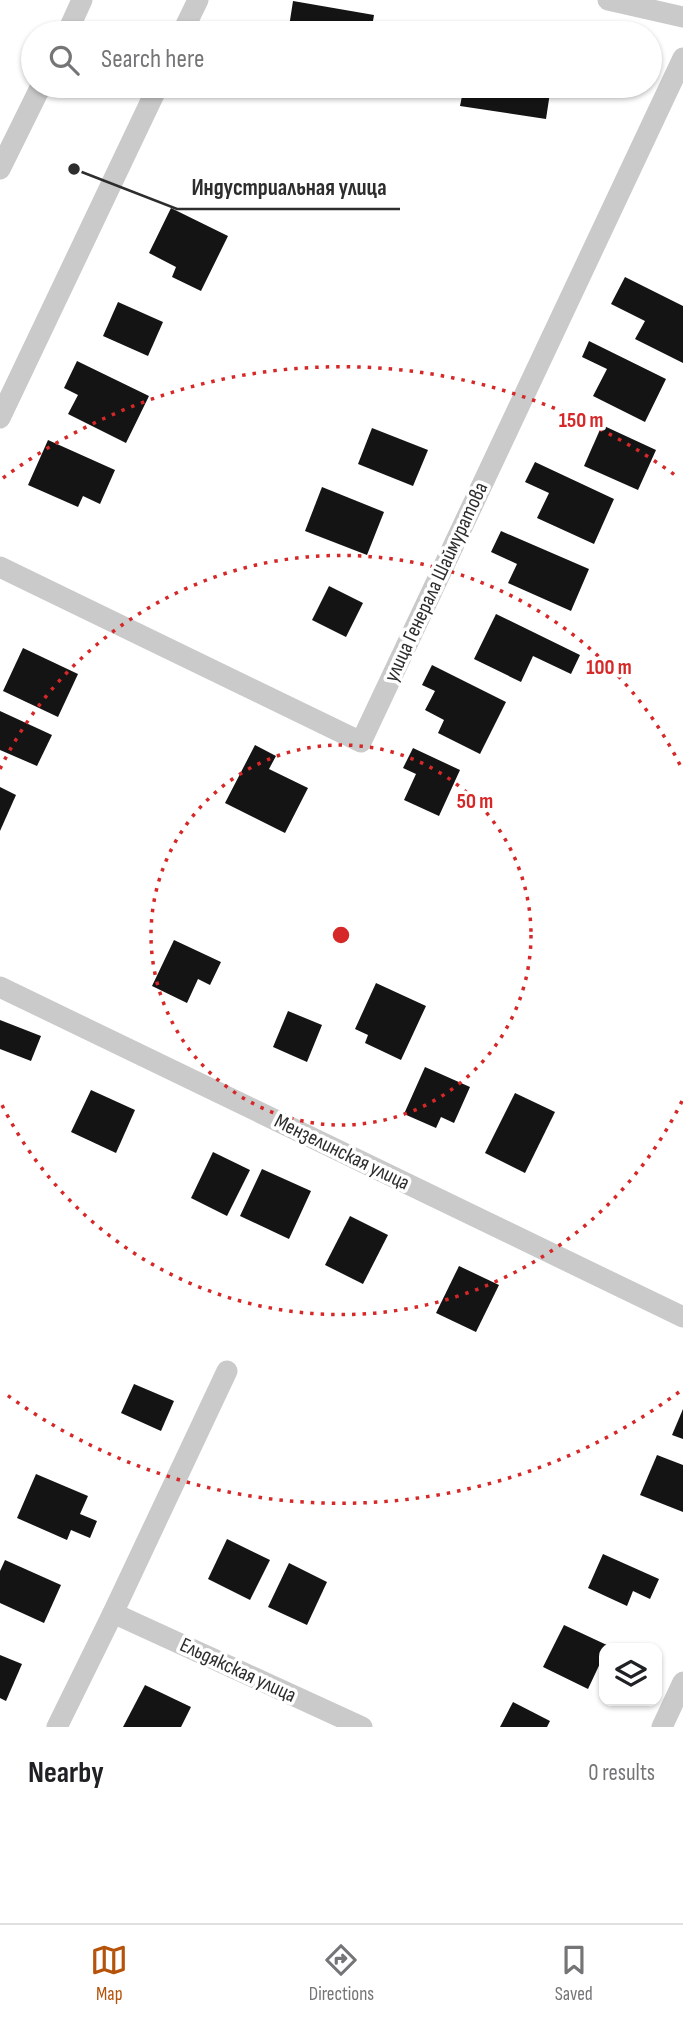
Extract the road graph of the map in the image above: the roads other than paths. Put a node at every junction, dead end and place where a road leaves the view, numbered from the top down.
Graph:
1 (82, 0) edge
2 (198, 0) edge
3 (608, 0) edge
4 (683, 17) edge
5 (72, 21) edge
6 (188, 21) edge
7 (683, 58) edge
8 (35, 98) edge
9 (152, 98) edge
10 (0, 169) edge
11 (0, 418) edge
12 (0, 567) edge
13 (0, 987) edge
14 (683, 1317) edge
15 (227, 1371) dead end
16 (113, 1613) junction
17 (683, 1682) edge
18 (57, 1727) edge
19 (362, 1727) edge
20 (662, 1727) edge

1 - 5 street
2 - 6 street
3 - 4 street
7 - 12 street, улица Генерала Шаймуратова
8 - 10 street
9 - 11 street
13 - 14 street, Мензелинская улица
15 - 16 street
16 - 18 street
16 - 19 street, Ельдякская улица
17 - 20 street

